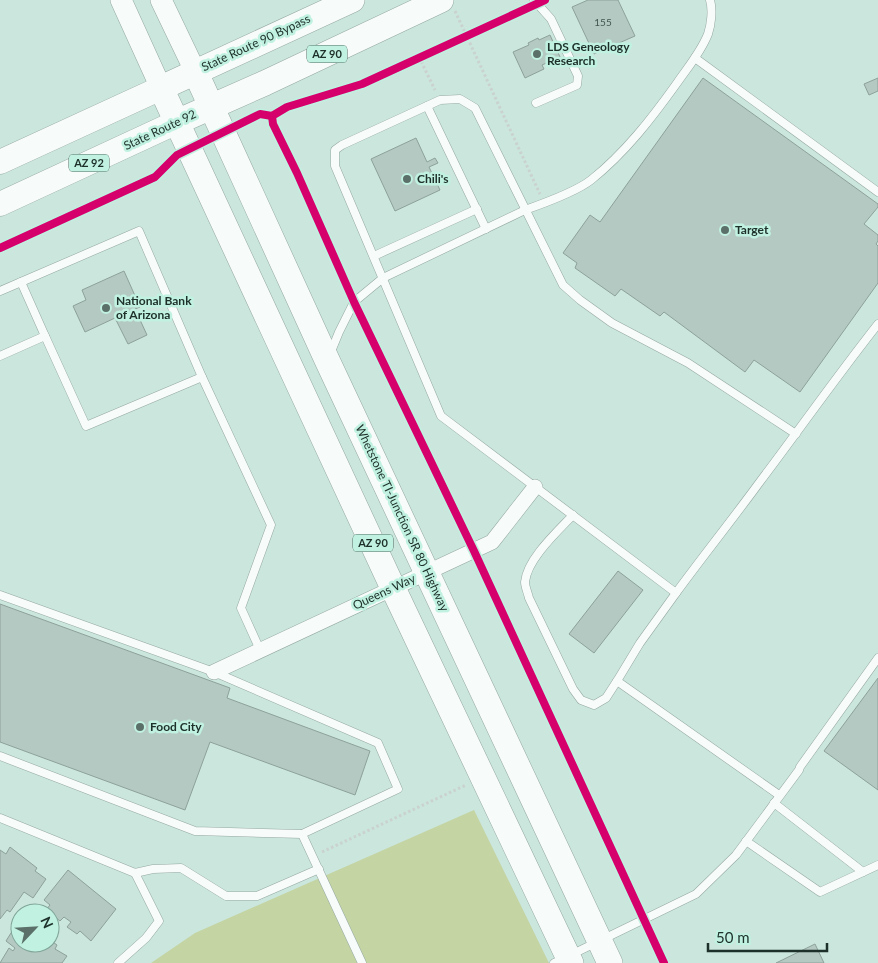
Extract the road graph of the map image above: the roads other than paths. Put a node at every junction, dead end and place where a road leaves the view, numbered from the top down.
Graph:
1 (121, 0) edge
2 (161, 0) edge
3 (352, 0) edge
4 (534, 0) edge
5 (710, 0) edge
6 (448, 4) edge
7 (695, 58) junction
8 (195, 71) junction
9 (161, 88) junction
10 (536, 103) dead end
11 (212, 106) junction
12 (428, 106) junction
13 (177, 122) junction
14 (0, 162) edge
15 (878, 192) edge
16 (0, 204) edge
17 (477, 209) junction
18 (525, 210) junction
19 (486, 229) junction
20 (374, 256) junction
21 (383, 278) junction
22 (21, 282) junction
23 (0, 291) edge
24 (878, 324) edge
25 (45, 336) junction
26 (0, 356) edge
27 (327, 360) junction
28 (202, 377) junction
29 (796, 434) junction
30 (535, 488) junction
31 (573, 515) junction
32 (428, 572) junction
33 (393, 588) junction
34 (676, 593) junction
35 (0, 595) edge
36 (260, 650) junction
37 (878, 658) edge
38 (214, 672) junction
39 (617, 682) junction
40 (0, 756) edge
41 (779, 795) junction
42 (774, 803) junction
43 (0, 818) edge
44 (302, 834) junction
45 (746, 841) junction
46 (878, 864) edge
47 (319, 869) junction
48 (862, 872) junction
49 (135, 873) junction
50 (605, 952) edge
51 (565, 961) edge
52 (118, 963) edge
53 (362, 963) edge

1 - 9 main road
2 - 8 main road
3 - 8 highway, State Route 90 Bypass
4 - 10 lane
5 - 7 lane
6 - 11 highway, AZ 90
7 - 15 lane
7 - 18 lane
8 - 9 highway, State Route 90 Bypass
8 - 11 highway, Whetstone TI-Junction SR 80 Highway / AZ 90
9 - 13 highway, AZ 90
9 - 14 main road
11 - 13 highway, State Route 92 / AZ 92
11 - 27 highway, Whetstone TI-Junction SR 80 Highway / AZ 90
12 - 17 lane
12 - 18 lane
12 - 20 lane
13 - 16 main road, State Route 92 / AZ 92
13 - 33 highway, AZ 90
17 - 19 lane
17 - 20 lane
18 - 19 lane
18 - 29 lane
19 - 21 lane
20 - 21 lane
21 - 27 lane
21 - 30 lane
22 - 23 lane
22 - 25 lane
22 - 28 lane
24 - 29 lane
25 - 26 lane
25 - 28 lane
27 - 32 highway, Whetstone TI-Junction SR 80 Highway / AZ 90
28 - 36 lane
29 - 34 lane
30 - 31 lane
30 - 32 street, Queens Way
31 - 34 lane
31 - 39 lane
32 - 33 street, Queens Way
32 - 50 highway, Whetstone TI-Junction SR 80 Highway / AZ 90
33 - 36 street, Queens Way
33 - 51 highway, AZ 90
34 - 39 lane
35 - 38 lane
36 - 38 street, Queens Way
37 - 41 lane
38 - 44 lane
39 - 41 lane
40 - 44 lane
41 - 42 lane
42 - 45 lane
42 - 48 lane
43 - 49 lane
44 - 47 lane
45 - 48 lane
45 - 50 lane
46 - 48 lane
47 - 49 lane
47 - 53 lane
49 - 52 lane
50 - 51 lane

